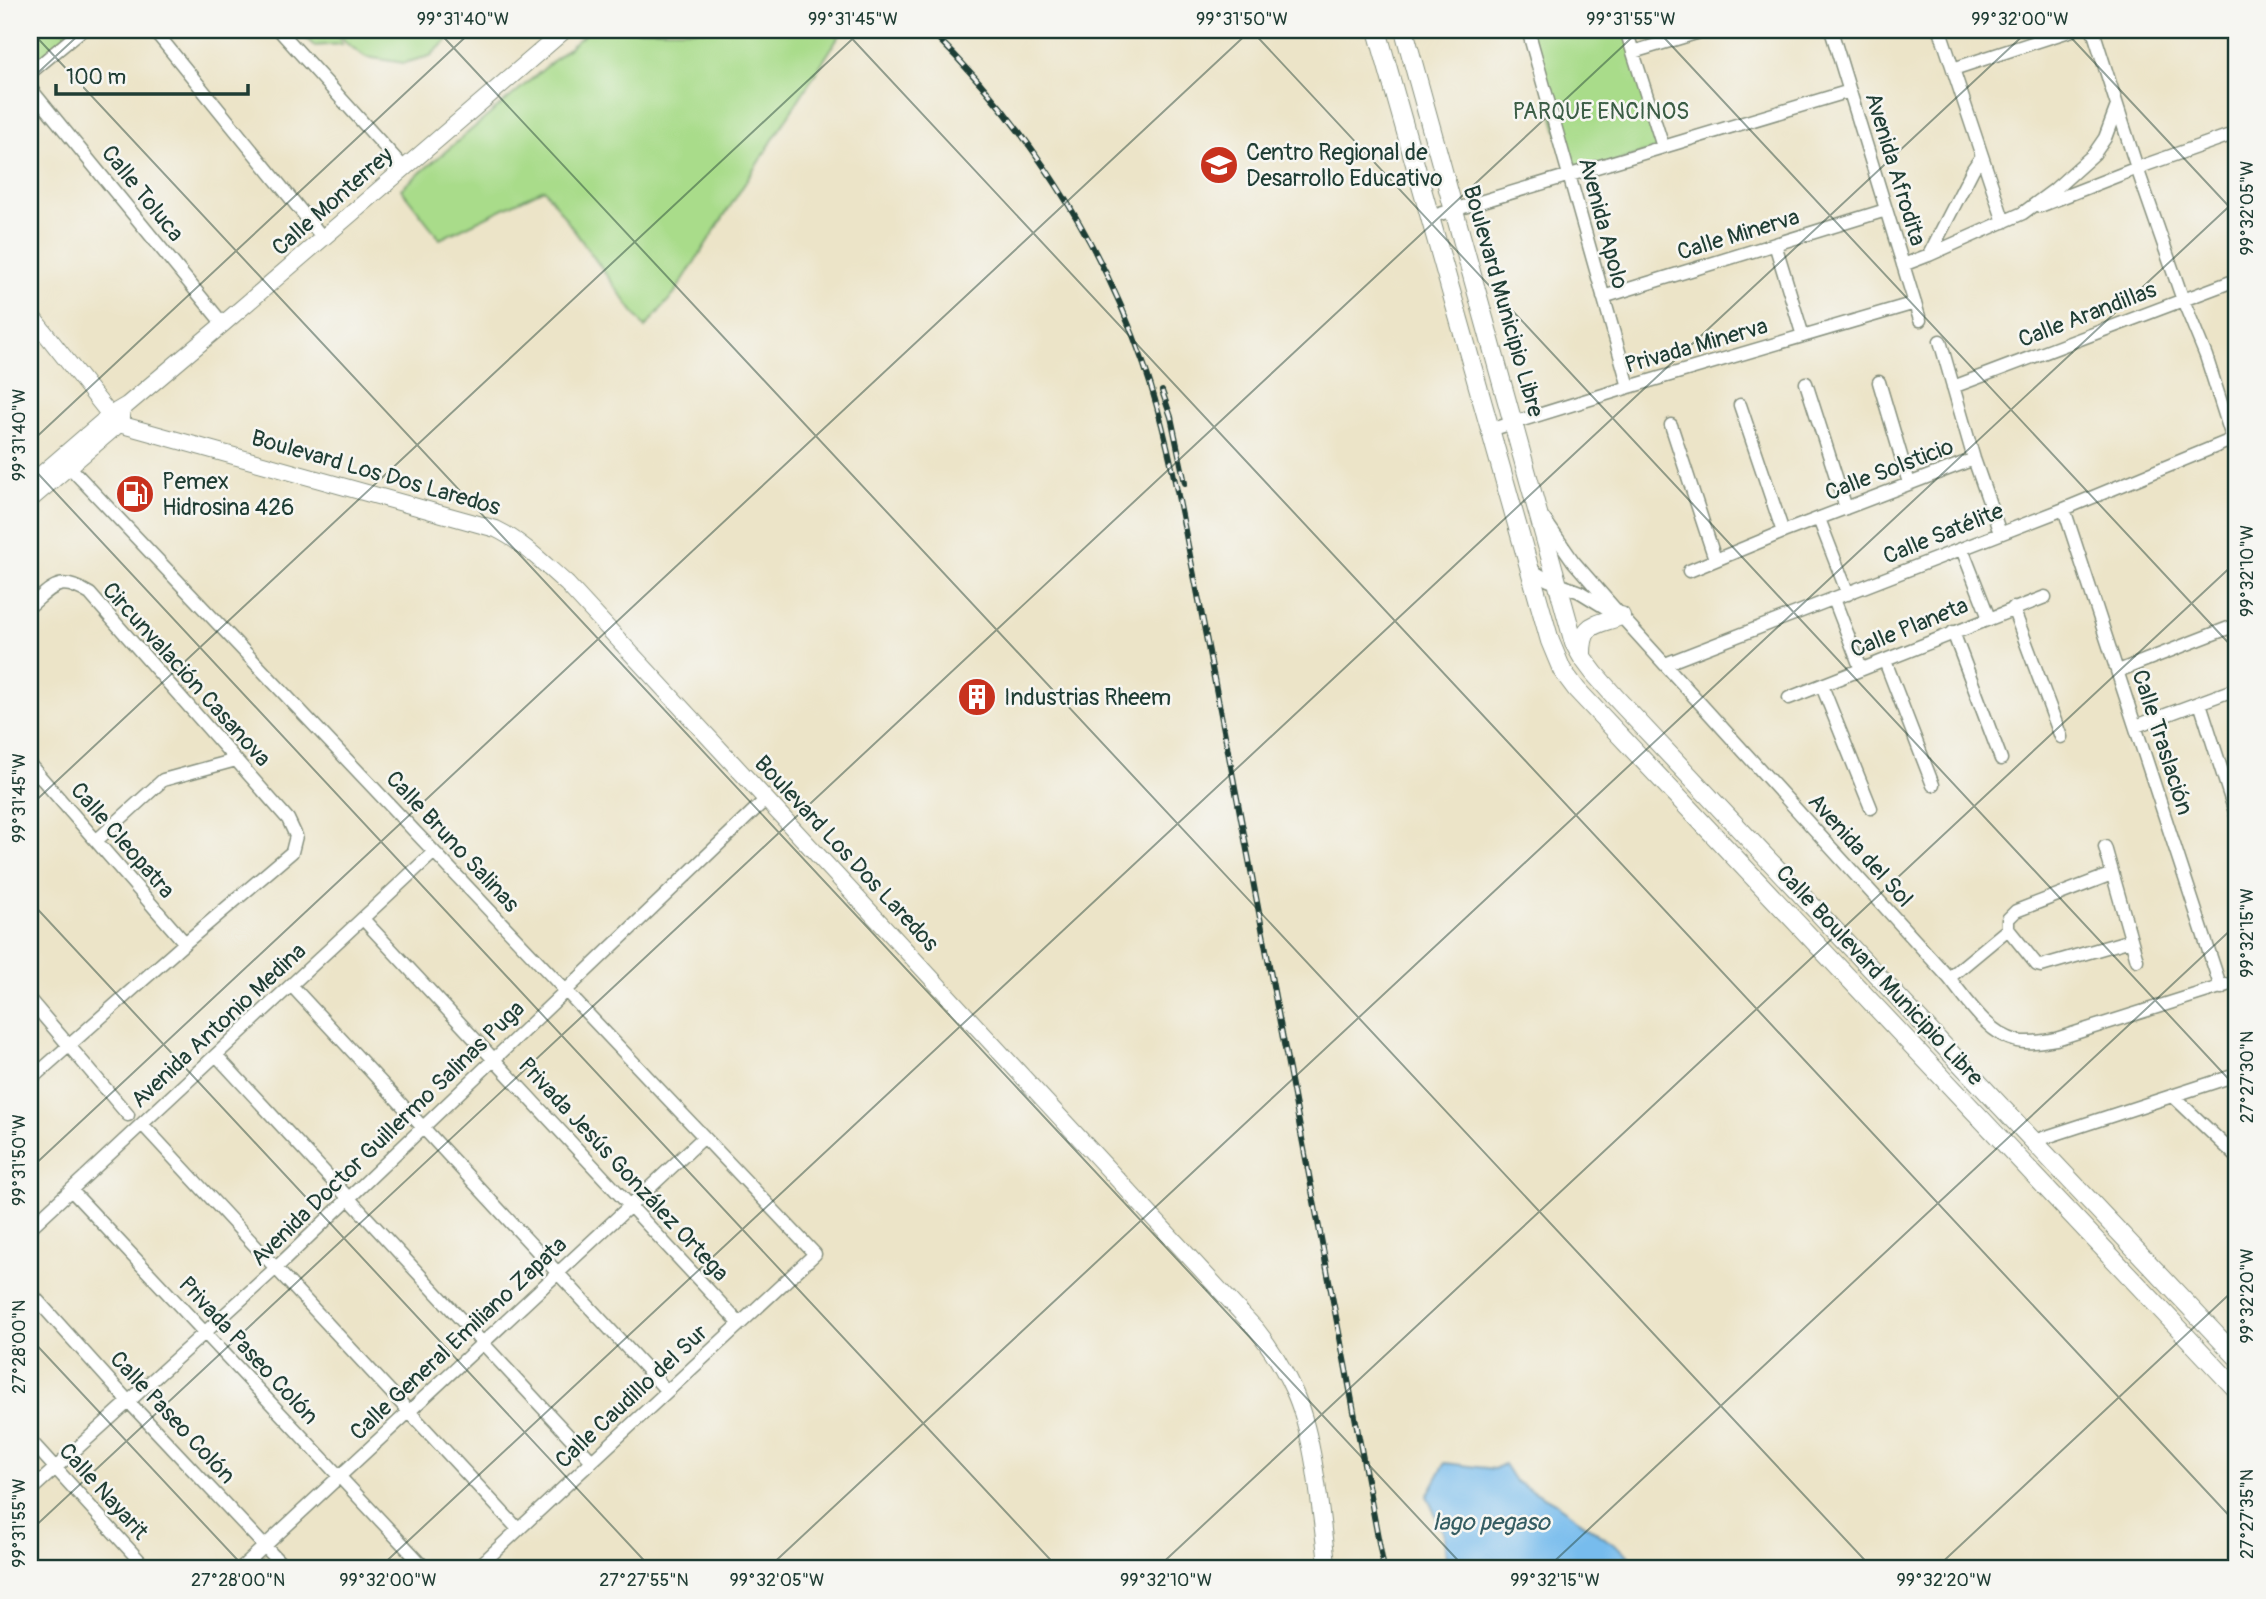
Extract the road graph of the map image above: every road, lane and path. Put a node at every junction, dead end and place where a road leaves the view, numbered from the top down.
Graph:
1 (82, 30) edge
2 (155, 30) edge
3 (279, 30) edge
4 (565, 30) edge
5 (1377, 30) edge
6 (1404, 30) edge
7 (1528, 30) edge
8 (1626, 30) edge
9 (1706, 30) edge
10 (1831, 30) edge
11 (1940, 30) edge
12 (2072, 30) edge
13 (2093, 30) edge
14 (1633, 52) junction
15 (1953, 69) junction
16 (30, 73) edge
17 (30, 88) edge
18 (1850, 91) junction
19 (2117, 106) junction
20 (2236, 134) edge
21 (1663, 147) junction
22 (1982, 156) junction
23 (404, 168) junction
24 (2137, 168) junction
25 (1570, 176) junction
26 (1886, 210) junction
27 (1453, 211) junction
28 (2023, 213) junction
29 (1430, 217) junction
30 (2004, 222) junction
31 (323, 238) junction
32 (1775, 244) junction
33 (1929, 256) junction
34 (1903, 265) junction
35 (2236, 280) edge
36 (1603, 298) junction
37 (2183, 300) junction
38 (1915, 303) junction
39 (30, 314) edge
40 (1920, 320) dead end
41 (223, 324) junction
42 (1803, 335) junction
43 (1940, 341) dead end
44 (1880, 382) dead end
45 (1807, 383) dead end
46 (1629, 387) junction
47 (1953, 387) junction
48 (1740, 405) dead end
49 (114, 420) junction
50 (1513, 423) junction
51 (1671, 425) dead end
52 (1490, 430) junction
53 (2234, 439) edge
54 (1973, 458) junction
55 (64, 462) junction
56 (1909, 483) junction
57 (30, 484) edge
58 (30, 500) edge
59 (1536, 503) junction
60 (1846, 508) junction
61 (2064, 509) junction
62 (1819, 519) junction
63 (1783, 532) junction
64 (2000, 533) junction
65 (1962, 549) junction
66 (1715, 559) junction
67 (1530, 569) junction
68 (1689, 571) dead end
69 (1558, 585) junction
70 (1848, 594) junction
71 (2045, 597) dead end
72 (1834, 599) junction
73 (30, 606) edge
74 (2013, 608) junction
75 (1620, 616) junction
76 (1989, 618) junction
77 (2236, 625) edge
78 (1953, 632) junction
79 (1582, 657) junction
80 (1885, 661) junction
81 (1665, 664) junction
82 (1861, 669) junction
83 (2118, 671) junction
84 (1822, 686) junction
85 (2236, 689) edge
86 (1789, 698) dead end
87 (2200, 702) junction
88 (2136, 726) junction
89 (2061, 737) dead end
90 (2001, 759) dead end
91 (236, 760) junction
92 (30, 765) edge
93 (1933, 785) dead end
94 (766, 799) junction
95 (1871, 808) dead end
96 (2236, 815) edge
97 (96, 841) junction
98 (2105, 847) dead end
99 (434, 852) junction
100 (2112, 874) junction
101 (363, 919) junction
102 (2008, 929) junction
103 (2131, 940) junction
104 (185, 943) junction
105 (2137, 960) dead end
106 (1949, 978) junction
107 (2236, 982) edge
108 (291, 985) junction
109 (2221, 988) junction
110 (566, 991) junction
111 (30, 1000) edge
112 (69, 1046) junction
113 (216, 1055) junction
114 (495, 1060) junction
115 (2236, 1075) edge
116 (30, 1080) edge
117 (2173, 1096) junction
118 (128, 1115) dead end
119 (142, 1124) junction
120 (424, 1128) junction
121 (704, 1137) junction
122 (2034, 1141) junction
123 (2236, 1156) edge
124 (71, 1190) junction
125 (349, 1198) junction
126 (630, 1206) junction
127 (30, 1228) edge
128 (815, 1254) joint
129 (276, 1268) junction
130 (558, 1273) junction
131 (30, 1292) edge
132 (740, 1324) junction
133 (203, 1332) junction
134 (483, 1343) junction
135 (2236, 1356) edge
136 (2236, 1389) edge
137 (667, 1391) junction
138 (128, 1401) junction
139 (409, 1412) junction
140 (30, 1440) edge
141 (592, 1461) junction
142 (55, 1467) junction
143 (339, 1477) junction
144 (30, 1491) edge
145 (518, 1530) junction
146 (265, 1546) junction
147 (147, 1569) edge
148 (240, 1569) edge
149 (286, 1569) edge
150 (426, 1569) edge
151 (475, 1569) edge
152 (1328, 1569) edge

1 - 16 street
2 - 31 street
3 - 23 street
4 - 23 street, Calle Monterrey
5 - 29 main road, Boulevard Municipio Libre
6 - 27 main road, Boulevard Municipio Libre
7 - 25 street, Avenida Apolo
8 - 14 street
9 - 14 street
10 - 18 street, Avenida Afrodita
11 - 15 street
12 - 15 street
13 - 19 street
14 - 21 street
15 - 22 street
17 - 41 street, Calle Toluca
18 - 21 street
18 - 26 street, Avenida Afrodita
19 - 24 street
19 - 28 street
20 - 24 street
21 - 25 street
22 - 30 street
22 - 33 street
23 - 31 street, Calle Monterrey
24 - 28 street
24 - 37 street
25 - 27 street
25 - 36 street, Avenida Apolo
26 - 32 street, Calle Minerva
26 - 34 street, Avenida Afrodita
27 - 29 street
27 - 50 main road, Boulevard Municipio Libre
28 - 30 street
29 - 52 main road, Boulevard Municipio Libre
30 - 33 street
31 - 41 street, Calle Monterrey
32 - 36 street, Calle Minerva
32 - 42 street
33 - 34 street
34 - 38 street, Avenida Afrodita
35 - 37 street, Calle Arandillas
36 - 46 street, Avenida Apolo
37 - 47 street, Calle Arandillas
37 - 53 street
38 - 40 street, Avenida Afrodita
38 - 42 street, Privada Minerva
39 - 49 street
41 - 49 street, Calle Monterrey
42 - 46 street, Privada Minerva
43 - 47 street
44 - 56 street
45 - 60 street
46 - 50 street, Privada Minerva
47 - 54 street
48 - 63 street
49 - 55 street, Calle Monterrey
49 - 94 street, Boulevard Los Dos Laredos
50 - 52 street, Privada Minerva
50 - 59 main road, Boulevard Municipio Libre
51 - 66 street
52 - 67 main road, Boulevard Municipio Libre
53 - 61 street, Calle Satélite
54 - 56 street, Calle Solsticio
54 - 64 street
55 - 57 street, Calle Monterrey
55 - 58 street, Calle Monterrey
55 - 99 street, Calle Bruno Salinas
56 - 60 street, Calle Solsticio
59 - 69 main road, Boulevard Municipio Libre
59 - 75 street, Avenida del Sol
60 - 62 street, Calle Solsticio
61 - 64 street, Calle Satélite
61 - 83 street, Calle Traslación
62 - 63 street, Calle Solsticio
62 - 70 street, Calle Solsticio
63 - 66 street, Calle Solsticio
64 - 65 street, Calle Satélite
65 - 70 street, Calle Satélite
65 - 76 street
66 - 68 street, Calle Solsticio
67 - 69 street
67 - 136 main road, Calle Boulevard Municipio Libre
69 - 75 street
69 - 79 main road, Calle Boulevard Municipio Libre
70 - 72 street, Calle Satélite
71 - 74 street, Calle Planeta
72 - 81 street, Calle Satélite
72 - 82 street
73 - 91 street, Circunvalación Casanova
74 - 76 street, Calle Planeta
74 - 89 street
75 - 79 main road
75 - 81 street, Avenida del Sol
76 - 78 street, Calle Planeta
77 - 83 street
78 - 80 street, Calle Planeta
78 - 90 street
79 - 122 main road, Calle Boulevard Municipio Libre
80 - 82 street, Calle Planeta
80 - 93 street
81 - 106 street, Avenida del Sol
82 - 84 street, Calle Planeta
83 - 88 street, Calle Traslación
84 - 86 street, Calle Planeta
84 - 95 street
85 - 87 street
87 - 88 street
87 - 96 street
88 - 109 street, Calle Traslación
91 - 97 street
91 - 104 street, Circunvalación Casanova
92 - 97 street, Calle Cleopatra
94 - 110 street, Avenida Doctor Guillermo Salinas Puga
94 - 152 street, Boulevard Los Dos Laredos
97 - 104 street, Calle Cleopatra
98 - 100 street
99 - 101 street, Avenida Antonio Medina
99 - 110 street, Calle Bruno Salinas
100 - 102 street
100 - 103 street
101 - 108 street, Avenida Antonio Medina
101 - 114 street, Privada Jesús González Ortega
102 - 103 street
102 - 106 street
103 - 105 street
104 - 112 street
106 - 109 street, Avenida del Sol
107 - 109 street, Avenida del Sol
108 - 113 street, Avenida Antonio Medina
108 - 120 street
110 - 114 street, Avenida Doctor Guillermo Salinas Puga
110 - 121 street, Calle Bruno Salinas
111 - 112 street
112 - 116 street
112 - 118 street
113 - 119 street, Avenida Antonio Medina
113 - 125 street
114 - 120 street, Avenida Doctor Guillermo Salinas Puga
114 - 126 street, Privada Jesús González Ortega
115 - 117 street
117 - 122 street
117 - 123 street
119 - 124 street, Avenida Antonio Medina
119 - 129 street
120 - 125 street, Avenida Doctor Guillermo Salinas Puga
120 - 130 street
121 - 126 street, Calle General Emiliano Zapata
121 - 128 street, Calle Bruno Salinas
122 - 135 main road, Calle Boulevard Municipio Libre
124 - 127 street, Avenida Antonio Medina
124 - 133 street, Privada Paseo Colón
125 - 129 street, Avenida Doctor Guillermo Salinas Puga
125 - 134 street
126 - 130 street, Calle General Emiliano Zapata
126 - 132 street, Privada Jesús González Ortega
128 - 132 street, Calle Caudillo del Sur
129 - 133 street, Avenida Doctor Guillermo Salinas Puga
129 - 139 street
130 - 134 street, Calle General Emiliano Zapata
130 - 137 street
131 - 138 street, Calle Paseo Colón
132 - 137 street, Calle Caudillo del Sur
133 - 138 street, Avenida Doctor Guillermo Salinas Puga
133 - 143 street, Privada Paseo Colón
134 - 139 street, Calle General Emiliano Zapata
134 - 141 street
137 - 141 street, Calle Caudillo del Sur
138 - 142 street, Avenida Doctor Guillermo Salinas Puga
138 - 146 street, Calle Paseo Colón
139 - 143 street, Calle General Emiliano Zapata
139 - 145 street
140 - 142 street, Calle Nayarit
141 - 145 street, Calle Caudillo del Sur
142 - 144 street, Avenida Doctor Guillermo Salinas Puga
142 - 147 street, Calle Nayarit
143 - 146 street, Calle General Emiliano Zapata
143 - 150 street, Privada Paseo Colón
145 - 151 street, Calle Caudillo del Sur
146 - 148 street, Calle General Emiliano Zapata
146 - 149 street, Calle Paseo Colón

